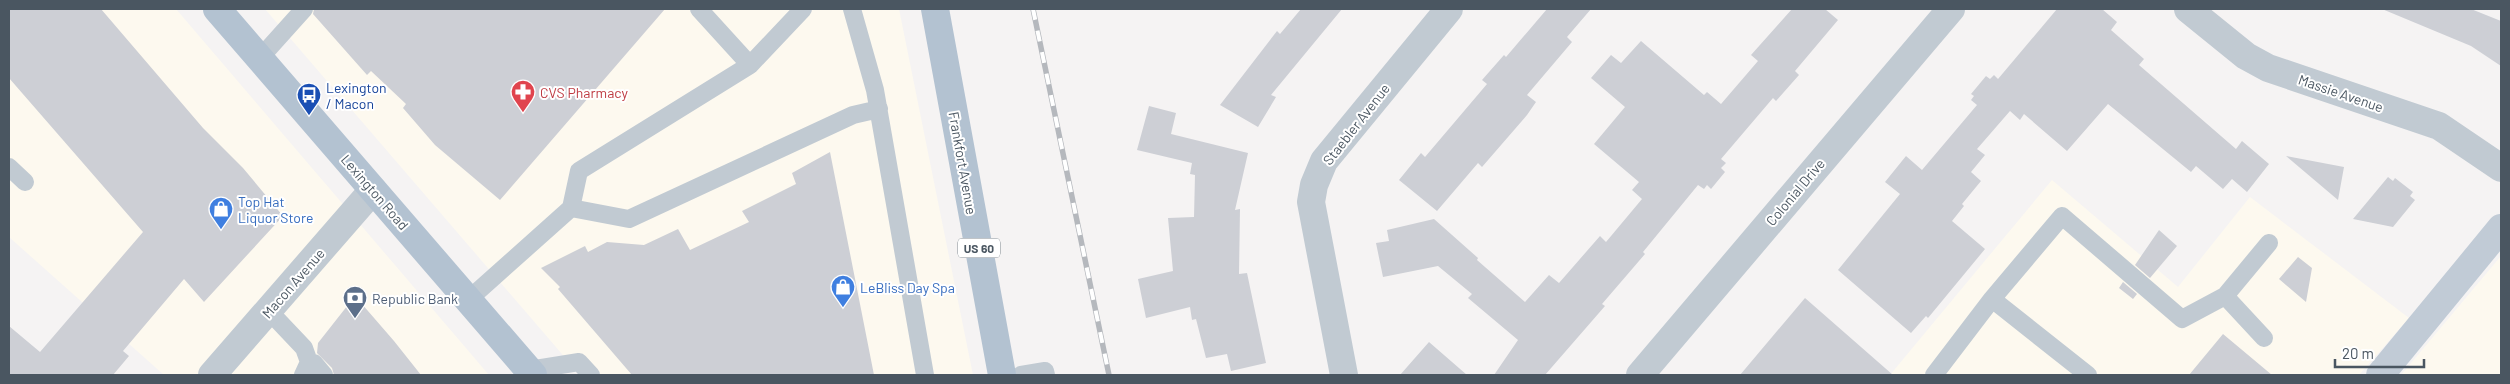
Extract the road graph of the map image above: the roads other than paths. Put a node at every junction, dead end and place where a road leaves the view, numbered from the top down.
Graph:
1 (217, 9) edge
2 (304, 9) edge
3 (701, 9) edge
4 (804, 9) edge
5 (852, 9) edge
6 (935, 9) edge
7 (1449, 9) edge
8 (1951, 9) edge
9 (2188, 9) edge
10 (260, 58) junction
11 (750, 65) junction
12 (879, 109) junction
13 (9, 167) edge
14 (2501, 168) edge
15 (24, 182) dead end
16 (373, 190) junction
17 (572, 208) junction
18 (2501, 228) edge
19 (2269, 243) dead end
20 (2224, 296) junction
21 (1992, 298) junction
22 (468, 300) junction
23 (268, 310) junction
24 (2264, 338) dead end
25 (315, 372) edge
26 (531, 373) edge
27 (212, 375) edge
28 (591, 375) edge
29 (925, 375) edge
30 (1002, 375) edge
31 (1021, 375) edge
32 (1046, 375) edge
33 (1344, 375) edge
34 (1640, 375) edge
35 (1934, 375) edge
36 (2088, 375) edge
37 (2380, 375) edge

1 - 10 main road, Lexington Road
2 - 10 lane
3 - 11 lane
4 - 11 lane
5 - 12 lane
6 - 30 main road, Frankfort Avenue / US 60
7 - 33 street, Staebler Avenue
8 - 34 street, Colonial Drive
9 - 14 street, Massie Avenue
10 - 16 main road, Lexington Road
11 - 17 lane
12 - 17 lane
12 - 29 lane
13 - 15 lane
16 - 22 main road, Lexington Road
16 - 23 street, Macon Avenue
17 - 22 lane
18 - 37 main road
19 - 20 lane
20 - 21 lane
20 - 24 lane
21 - 35 lane
21 - 36 lane
22 - 26 main road, Lexington Road
23 - 25 lane
23 - 27 street, Macon Avenue
26 - 28 lane
31 - 32 lane

